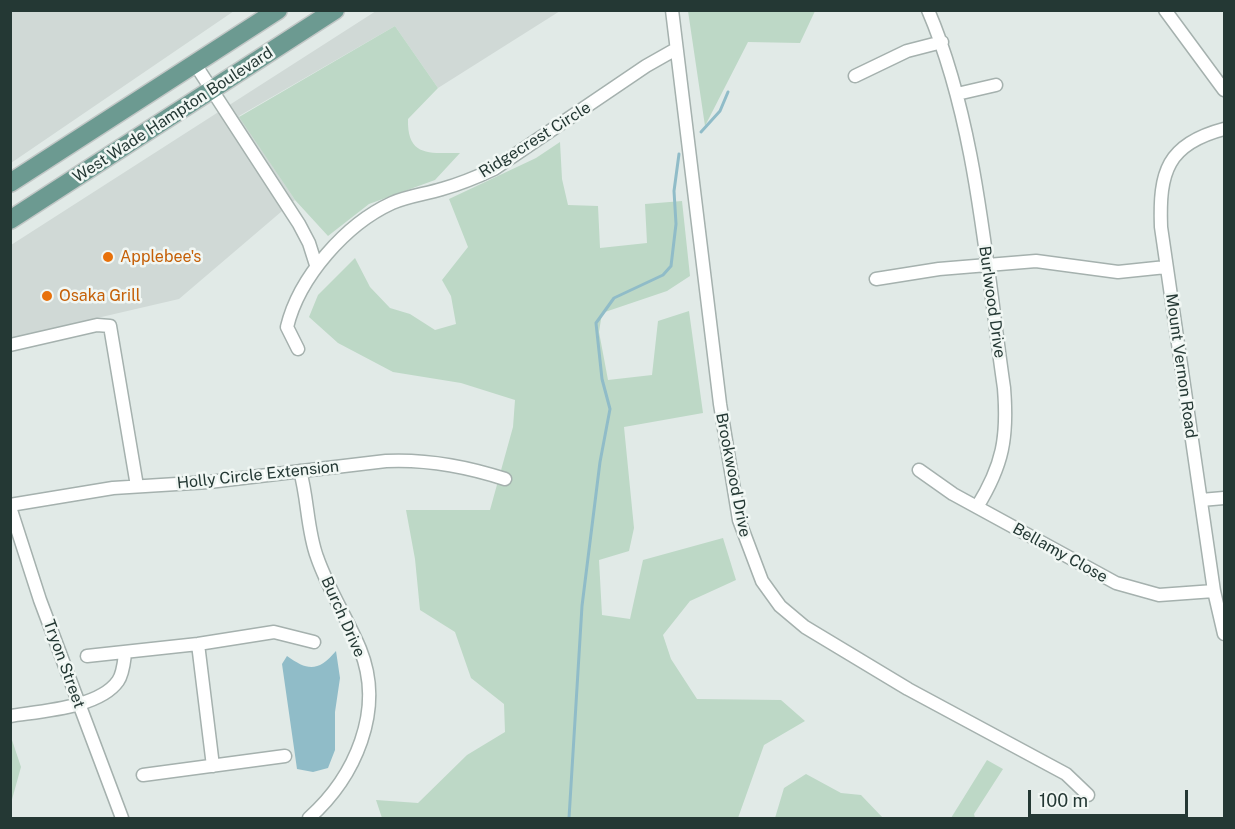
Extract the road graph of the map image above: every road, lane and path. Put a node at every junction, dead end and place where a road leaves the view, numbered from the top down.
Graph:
1 (278, 10) edge
2 (336, 10) edge
3 (672, 10) edge
4 (928, 10) edge
5 (1165, 10) edge
6 (942, 42) junction
7 (676, 49) junction
8 (195, 64) junction
9 (855, 76) dead end
10 (996, 85) dead end
11 (212, 90) junction
12 (1224, 90) edge
13 (957, 94) junction
14 (1224, 129) edge
15 (10, 183) edge
16 (10, 220) edge
17 (316, 265) junction
18 (986, 265) junction
19 (1166, 267) junction
20 (876, 279) dead end
21 (10, 345) edge
22 (297, 349) dead end
23 (919, 470) dead end
24 (300, 471) junction
25 (505, 479) dead end
26 (137, 486) junction
27 (1224, 498) edge
28 (1201, 500) junction
29 (10, 506) edge
30 (976, 507) junction
31 (1214, 591) junction
32 (1224, 634) edge
33 (314, 642) dead end
34 (198, 645) junction
35 (125, 654) junction
36 (87, 656) dead end
37 (79, 704) junction
38 (10, 716) edge
39 (285, 756) dead end
40 (213, 766) junction
41 (143, 775) dead end
42 (1088, 795) dead end
43 (122, 819) edge
44 (309, 819) edge

1 - 8 main road, West Wade Hampton Boulevard
2 - 11 main road, West Wade Hampton Boulevard
3 - 7 street, Brookwood Drive
4 - 6 street, Burlwood Drive
5 - 12 street
6 - 9 street
6 - 13 street, Burlwood Drive
7 - 17 street, Ridgecrest Circle
7 - 42 street, Brookwood Drive
8 - 11 street
8 - 15 main road, West Wade Hampton Boulevard
10 - 13 street
11 - 16 main road, West Wade Hampton Boulevard
11 - 17 street
13 - 18 street, Burlwood Drive
14 - 19 street, Mount Vernon Road
17 - 22 street, Ridgecrest Circle
18 - 19 street
18 - 20 street
18 - 30 street, Burlwood Drive
19 - 28 street, Mount Vernon Road
21 - 26 street
23 - 30 street, Bellamy Close
24 - 25 street, Holly Circle Extension
24 - 26 street, Holly Circle Extension
24 - 44 street, Burch Drive
26 - 29 street, Holly Circle Extension
27 - 28 street
28 - 31 street, Mount Vernon Road
29 - 37 street, Tryon Street
30 - 31 street, Bellamy Close
31 - 32 street, Mount Vernon Road
33 - 34 street
34 - 35 street
34 - 40 street
35 - 36 street
35 - 37 street
37 - 38 street
37 - 43 street, Tryon Street
39 - 40 street
40 - 41 street

